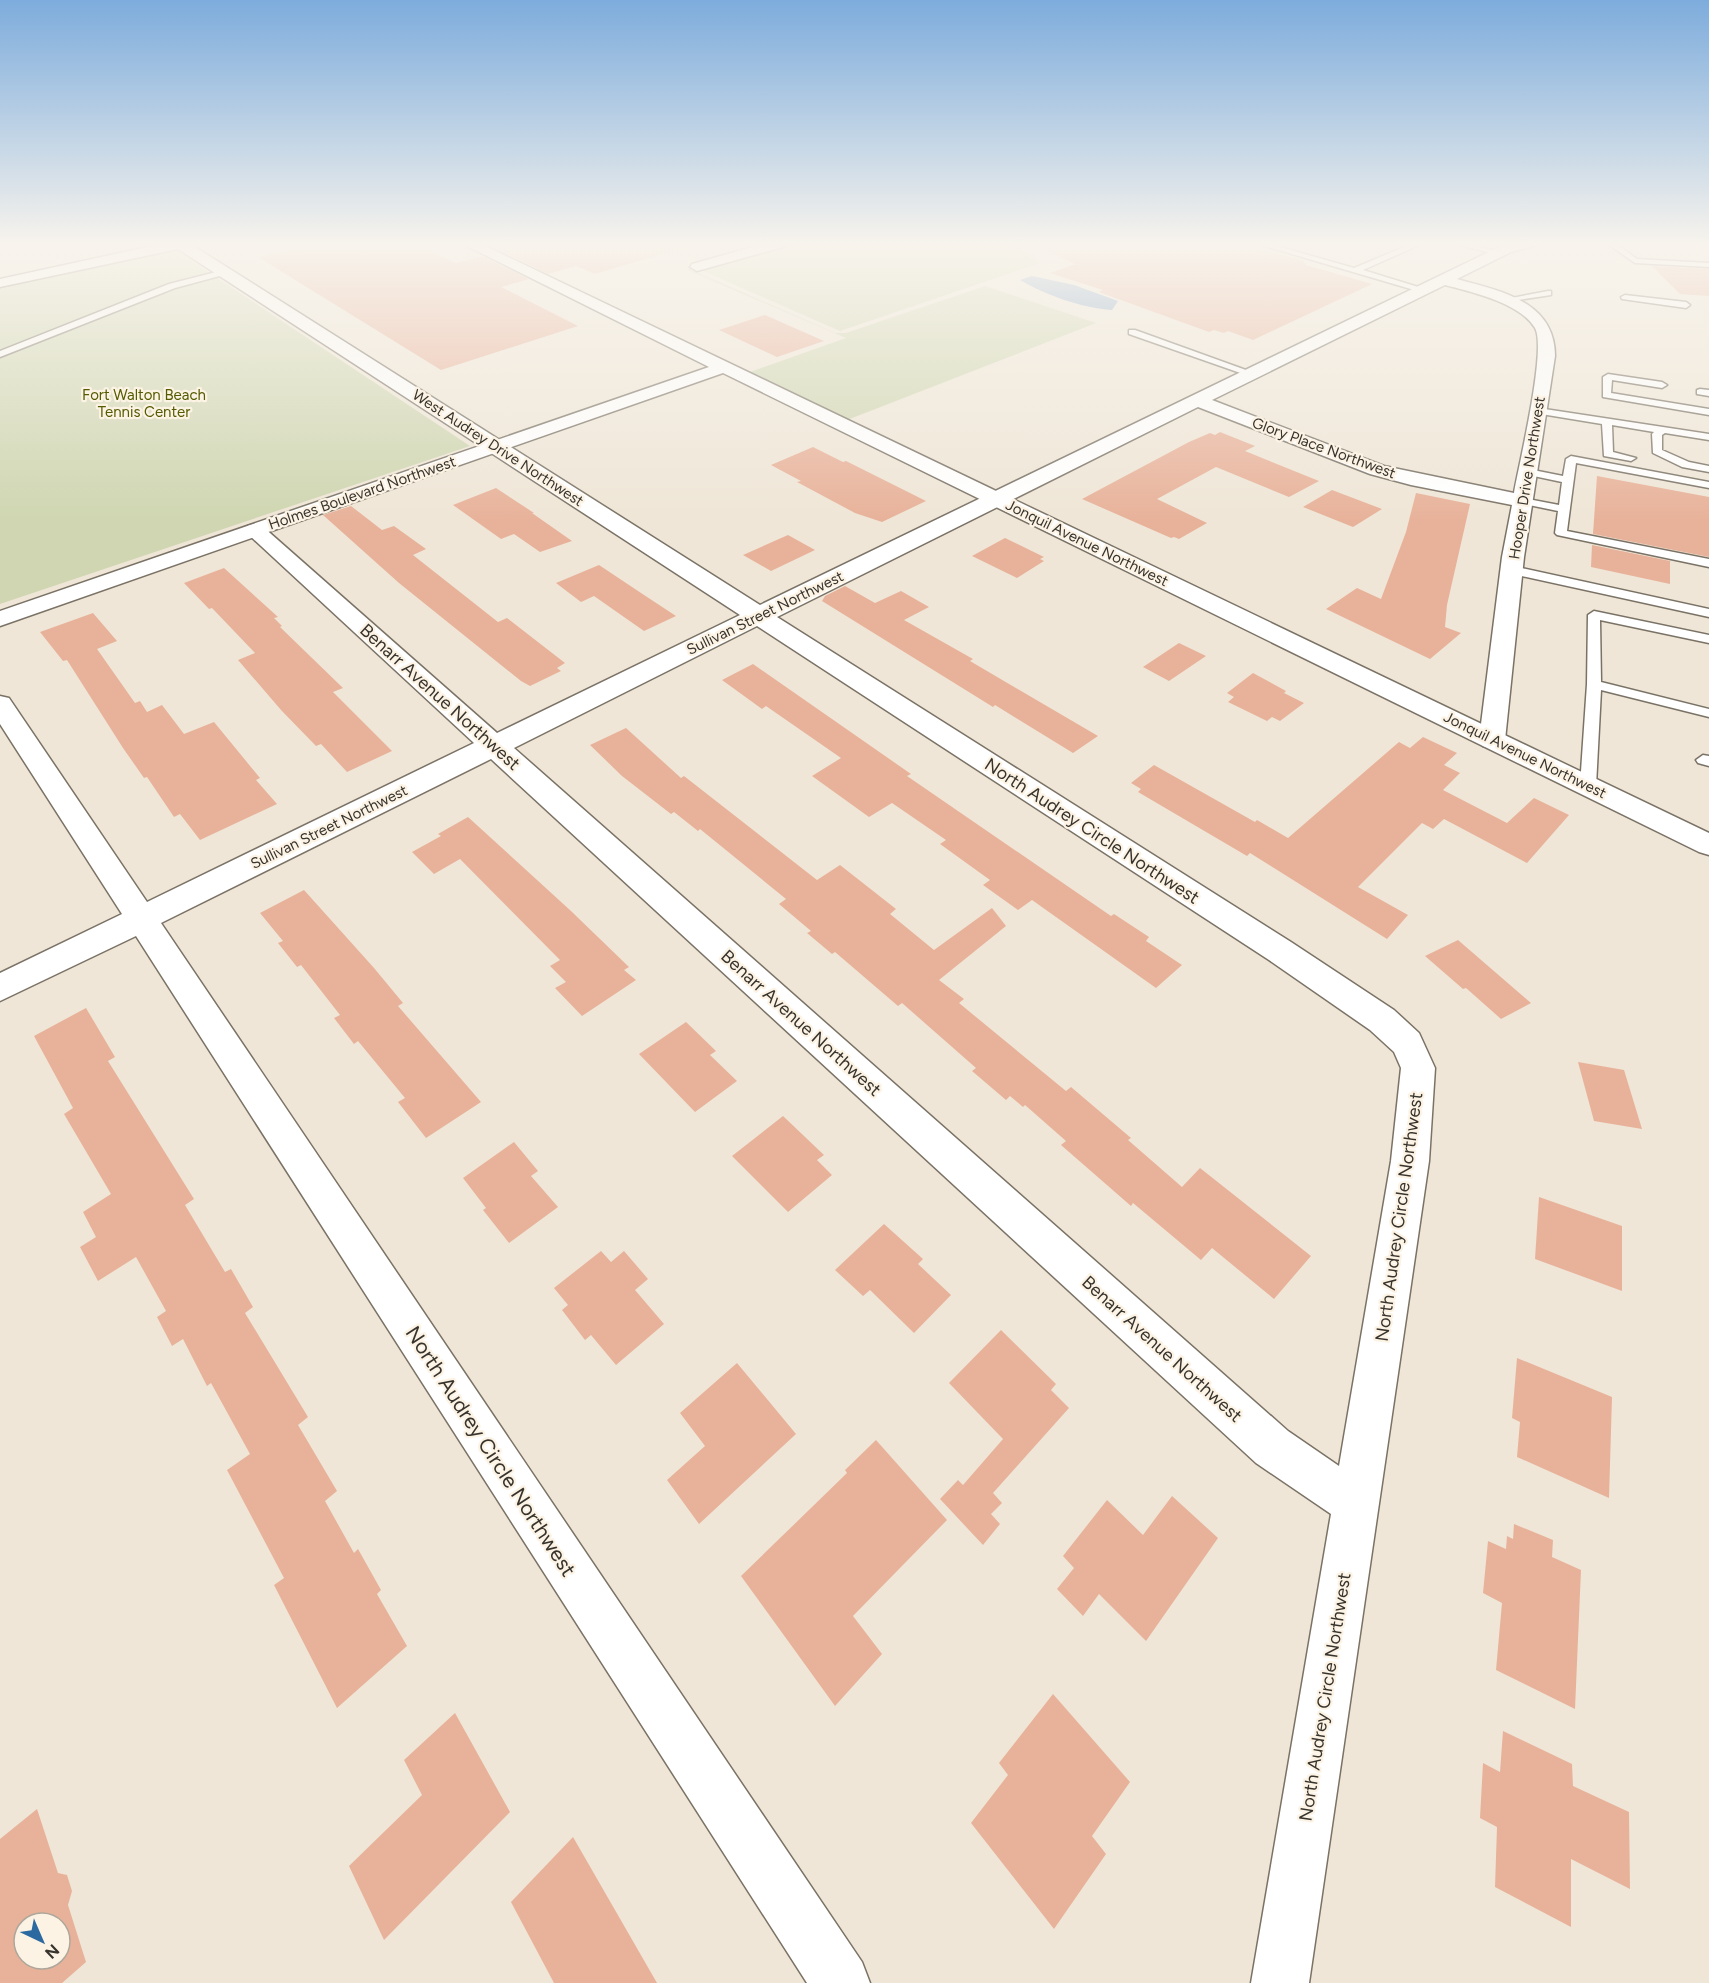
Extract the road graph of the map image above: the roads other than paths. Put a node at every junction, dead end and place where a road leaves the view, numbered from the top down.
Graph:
1 (49, 335) edge
2 (322, 335) edge
3 (657, 335) edge
4 (1139, 335) edge
5 (1333, 335) edge
6 (1544, 335) edge
7 (0, 354) edge
8 (724, 367) junction
9 (1252, 374) junction
10 (1662, 385) dead end
11 (1198, 401) junction
12 (1538, 411) junction
13 (1709, 412) edge
14 (1607, 422) junction
15 (1664, 430) junction
16 (1709, 437) edge
17 (497, 447) junction
18 (1709, 471) edge
19 (1528, 472) junction
20 (1568, 480) junction
21 (1709, 485) edge
22 (997, 499) junction
23 (1523, 501) junction
24 (1564, 509) junction
25 (255, 530) junction
26 (1709, 563) edge
27 (1512, 570) junction
28 (1709, 613) edge
29 (758, 617) junction
30 (0, 619) edge
31 (1709, 639) edge
32 (1594, 684) junction
33 (0, 704) edge
34 (1709, 713) edge
35 (1492, 740) junction
36 (494, 746) junction
37 (1588, 786) junction
38 (1709, 844) edge
39 (141, 919) junction
40 (0, 988) edge
41 (1356, 1504) junction
42 (841, 1983) edge
43 (1280, 1983) edge

1 - 7 lane
2 - 17 street, West Audrey Drive Northwest
3 - 8 street, Jonquil Avenue Northwest
4 - 9 lane
5 - 9 street, Sullivan Street Northwest
6 - 12 street, Hooper Drive Northwest
8 - 17 street, Holmes Boulevard Northwest
8 - 22 street, Jonquil Avenue Northwest
9 - 11 street, Sullivan Street Northwest
10 - 13 lane
11 - 22 street, Sullivan Street Northwest
11 - 23 street, Glory Place Northwest
12 - 14 lane
12 - 19 street, Hooper Drive Northwest
14 - 15 lane
14 - 18 lane
15 - 16 lane
15 - 18 lane
17 - 25 street, Holmes Boulevard Northwest
17 - 29 street, West Audrey Drive Northwest
19 - 20 lane
19 - 23 street, Hooper Drive Northwest
20 - 21 lane
20 - 24 lane
22 - 29 street, Sullivan Street Northwest
22 - 35 street, Jonquil Avenue Northwest
23 - 24 lane
23 - 27 street, Hooper Drive Northwest
24 - 26 lane
25 - 30 street, Holmes Boulevard Northwest
25 - 36 street, Benarr Avenue Northwest
27 - 28 lane
27 - 35 street, Hooper Drive Northwest
29 - 36 street, Sullivan Street Northwest
29 - 41 street, North Audrey Circle Northwest
31 - 32 lane
32 - 34 lane
32 - 37 lane
33 - 39 street, North Audrey Circle Northwest
35 - 37 street, Jonquil Avenue Northwest
36 - 39 street, Sullivan Street Northwest
36 - 41 street, Benarr Avenue Northwest
37 - 38 street, Jonquil Avenue Northwest
39 - 40 street, Sullivan Street Northwest
39 - 42 street, North Audrey Circle Northwest
41 - 43 street, North Audrey Circle Northwest

